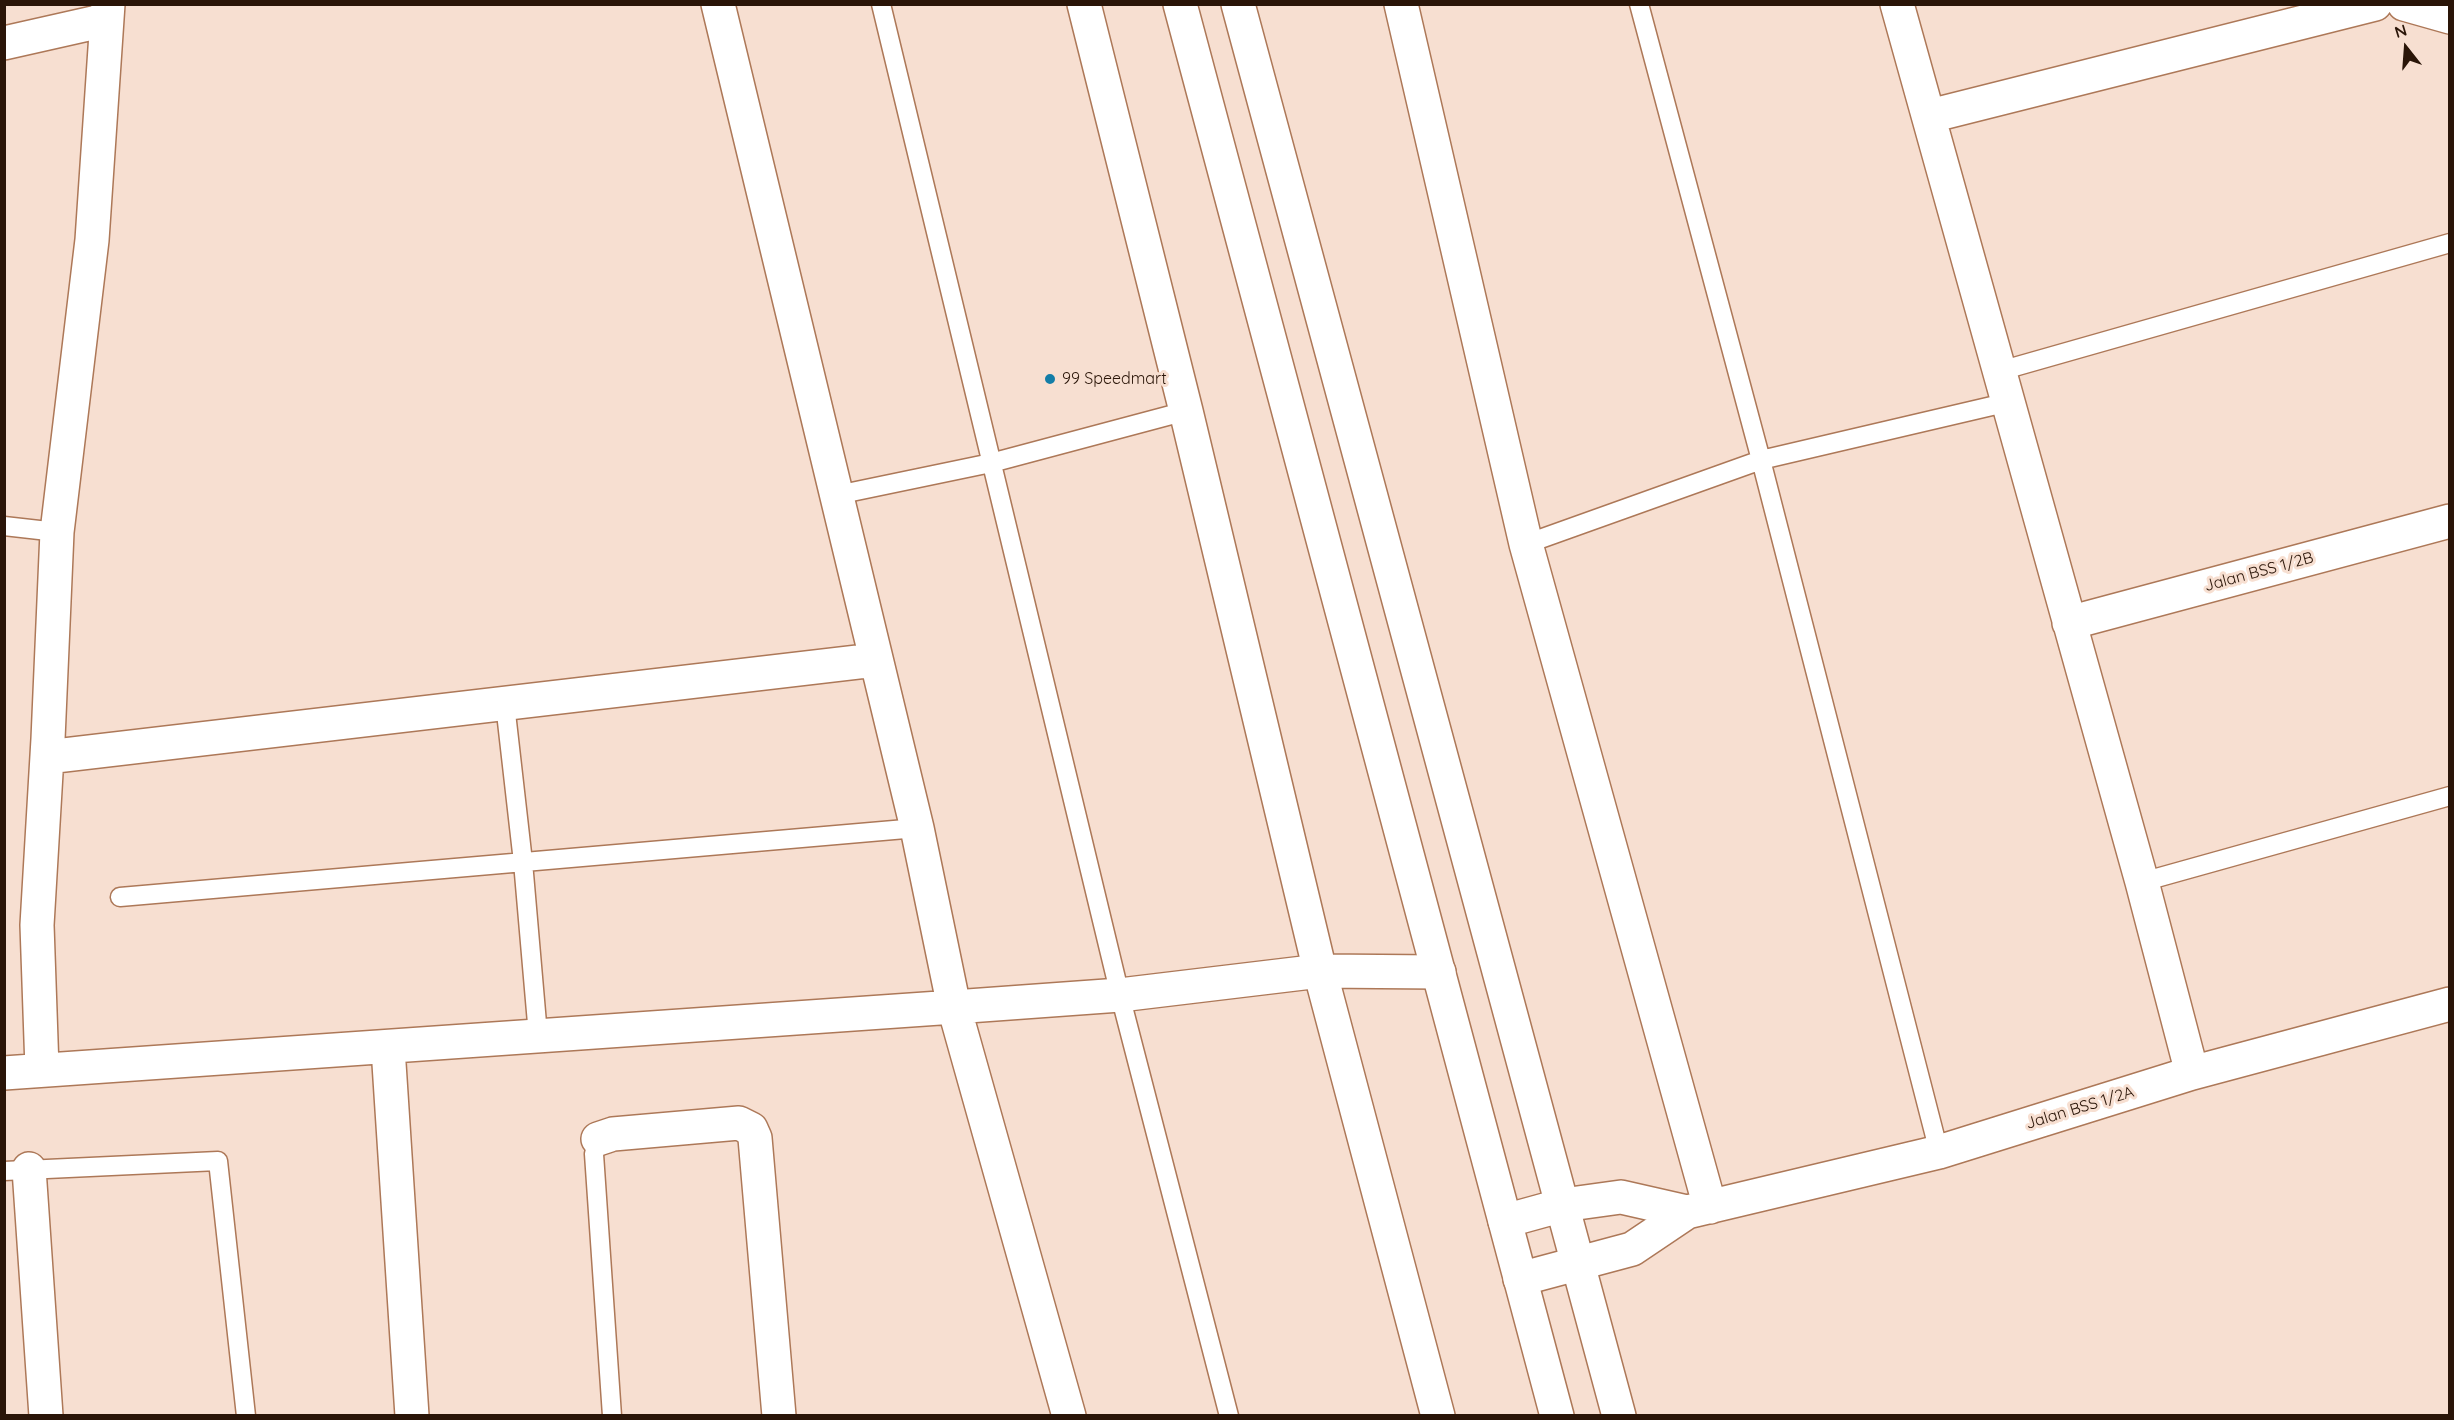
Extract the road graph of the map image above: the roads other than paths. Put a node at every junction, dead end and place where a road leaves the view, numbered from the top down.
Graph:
1 (718, 4) edge
2 (881, 4) edge
3 (1084, 4) edge
4 (1180, 4) edge
5 (1238, 4) edge
6 (1401, 4) edge
7 (1639, 4) edge
8 (1897, 4) edge
9 (2375, 4) edge
10 (2403, 4) edge
11 (107, 12) edge
12 (2450, 17) edge
13 (4, 43) edge
14 (1930, 117) junction
15 (2450, 243) edge
16 (2000, 371) junction
17 (2009, 402) junction
18 (1186, 411) junction
19 (1761, 460) junction
20 (991, 463) junction
21 (837, 495) junction
22 (2450, 521) edge
23 (4, 526) edge
24 (57, 532) junction
25 (1526, 544) junction
26 (2069, 623) junction
27 (876, 660) junction
28 (505, 704) junction
29 (47, 757) junction
30 (2450, 796) edge
31 (917, 828) junction
32 (523, 862) junction
33 (2142, 882) junction
34 (120, 897) dead end
35 (1320, 971) junction
36 (1439, 972) junction
37 (1120, 994) junction
38 (2450, 1004) edge
39 (954, 1007) junction
40 (538, 1035) junction
41 (388, 1048) junction
42 (42, 1070) junction
43 (4, 1073) edge
44 (2192, 1073) junction
45 (598, 1139) joint
46 (1939, 1152) junction
47 (17, 1170) edge
48 (1563, 1205) junction
49 (1698, 1209) junction
50 (1505, 1221) junction
51 (1579, 1262) junction
52 (1520, 1279) junction
53 (46, 1416) edge
54 (246, 1416) edge
55 (412, 1416) edge
56 (612, 1416) edge
57 (778, 1416) edge
58 (1069, 1416) edge
59 (1229, 1416) edge
60 (1438, 1416) edge
61 (1557, 1416) edge
62 (1619, 1416) edge

1 - 21 street
2 - 20 lane
3 - 18 street
4 - 36 street
5 - 48 street
6 - 25 street
7 - 19 lane
8 - 14 street
9 - 14 street
10 - 12 street
11 - 13 street
11 - 24 street
14 - 16 street
15 - 16 lane
16 - 17 street
17 - 19 lane
17 - 26 street
18 - 20 lane
18 - 35 street
19 - 25 lane
19 - 46 lane
20 - 21 lane
20 - 37 lane
21 - 27 street
22 - 26 street, Jalan BSS 1/2B
23 - 24 lane
24 - 29 street
25 - 49 street
26 - 33 street
27 - 28 street
27 - 31 street
28 - 29 street
28 - 32 lane
29 - 42 street
30 - 33 lane
31 - 32 lane
31 - 39 street
32 - 34 lane
32 - 40 lane
33 - 44 street
35 - 36 street
35 - 37 street
35 - 60 street
36 - 50 street
37 - 39 street
37 - 59 lane
38 - 44 street, Jalan BSS 1/2A
39 - 40 street
39 - 58 street
40 - 41 street
41 - 42 street
41 - 55 street
42 - 43 street
44 - 46 street, Jalan BSS 1/2A
45 - 56 lane
45 - 57 street
46 - 49 street, Jalan BSS 1/2A
47 - 53 street
47 - 54 lane
48 - 49 street
48 - 50 street
48 - 51 street
49 - 51 street
50 - 52 street
51 - 52 street
51 - 62 street
52 - 61 street

